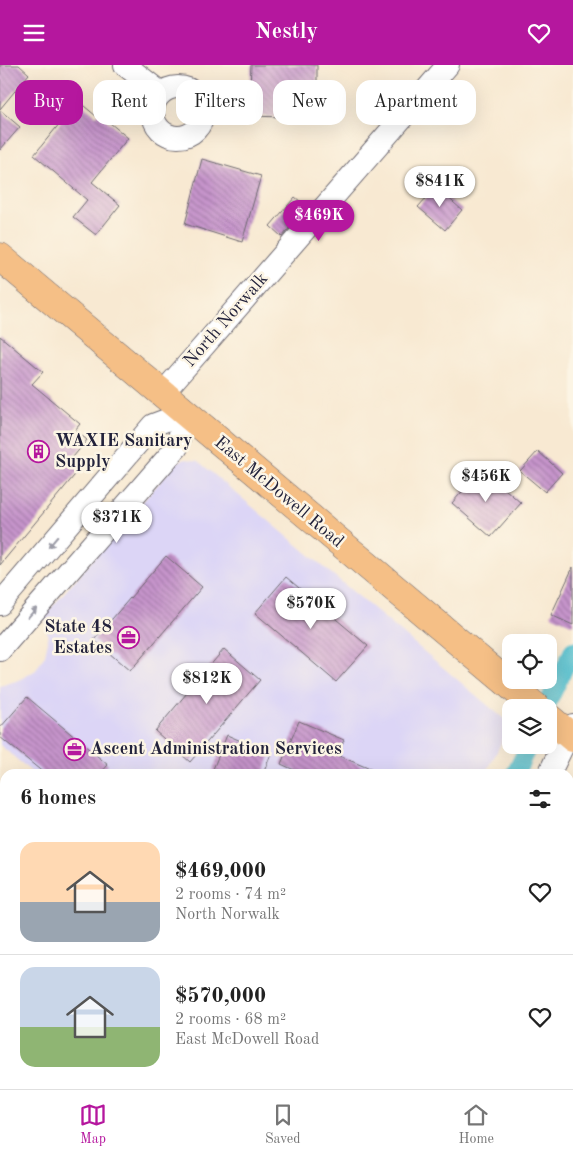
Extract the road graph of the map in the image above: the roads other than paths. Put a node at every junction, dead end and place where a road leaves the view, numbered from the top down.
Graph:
1 (125, 65) edge
2 (448, 65) edge
3 (144, 80) edge
4 (0, 257) edge
5 (162, 394) junction
6 (186, 413) junction
7 (0, 604) edge
8 (0, 650) edge
9 (526, 699) edge
10 (565, 729) edge
11 (551, 769) edge

1 - 3 street
2 - 5 street, North Norwalk
4 - 5 main road, East McDowell Road
5 - 6 main road, East McDowell Road
6 -> 7 street
8 -> 6 street
6 - 9 main road, East McDowell Road
10 - 11 street

